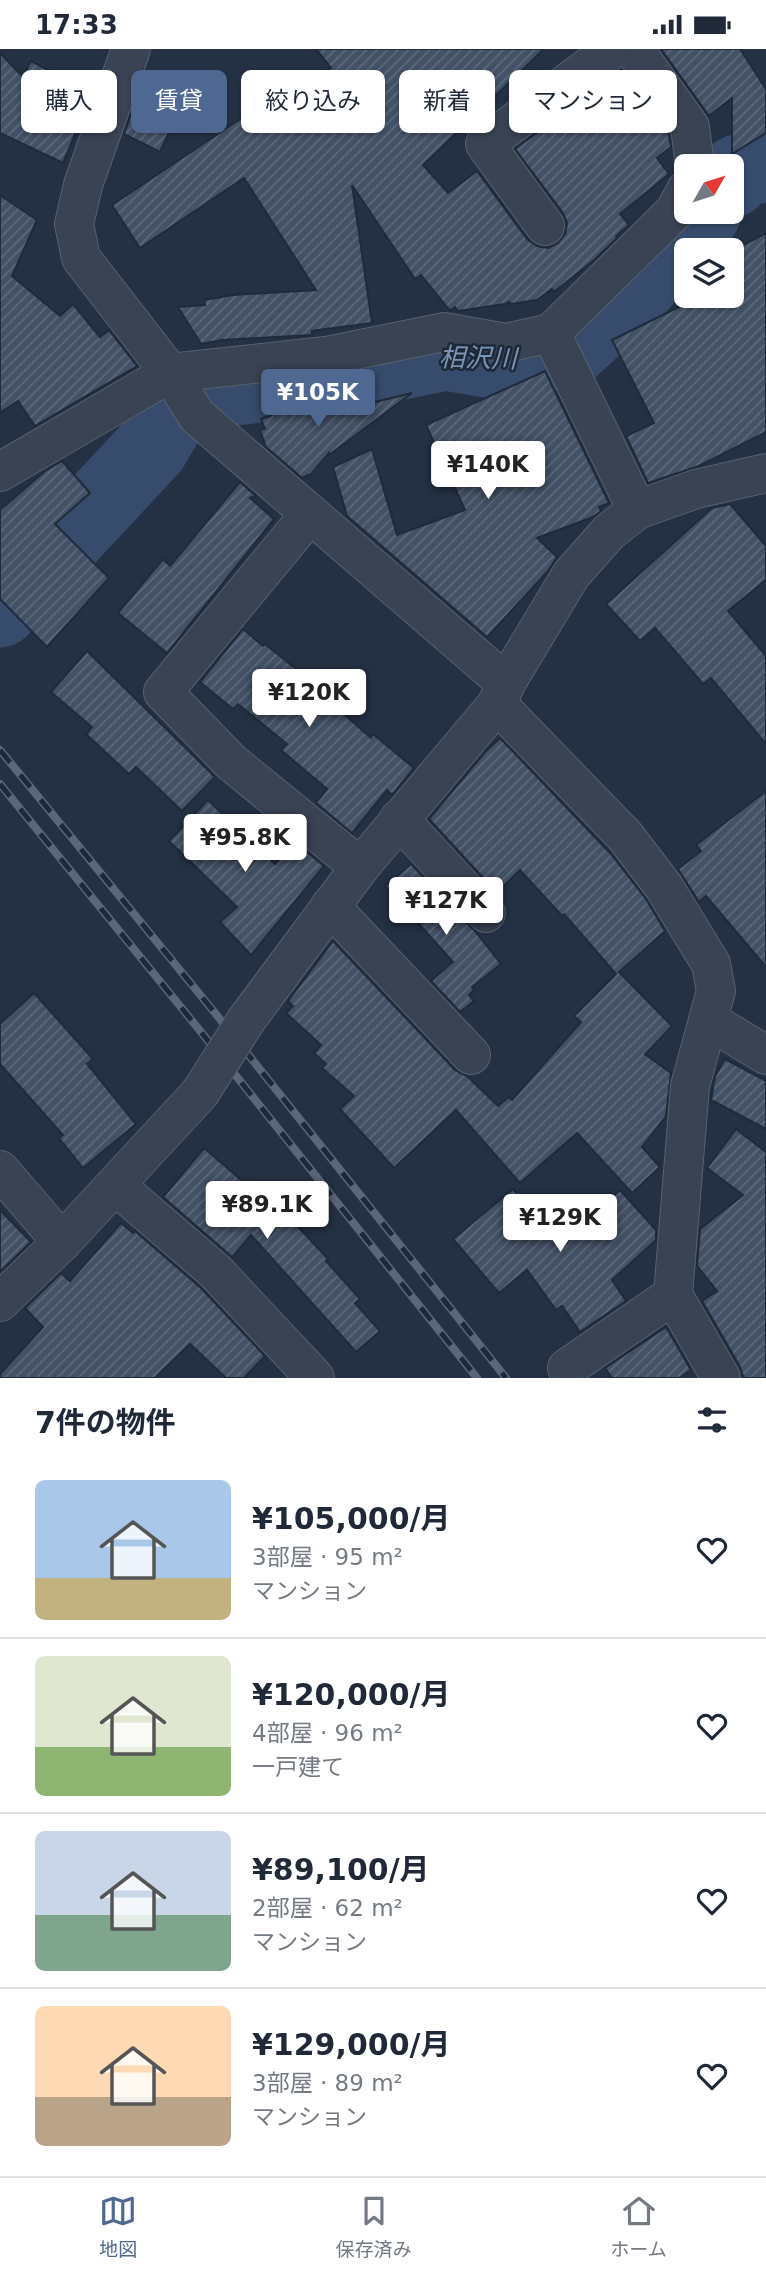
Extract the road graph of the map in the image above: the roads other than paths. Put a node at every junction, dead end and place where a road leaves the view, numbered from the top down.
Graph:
1 (131, 49) edge
2 (636, 52) edge
3 (693, 154) edge
4 (674, 212) edge
5 (545, 226) dead end
6 (551, 333) junction
7 (182, 392) junction
8 (0, 472) edge
9 (762, 479) edge
10 (637, 510) junction
11 (310, 514) junction
12 (501, 693) junction
13 (399, 819) junction
14 (360, 867) junction
15 (330, 907) junction
16 (486, 913) dead end
17 (708, 1020) junction
18 (471, 1055) dead end
19 (766, 1055) edge
20 (0, 1170) edge
21 (116, 1185) junction
22 (62, 1242) junction
23 (673, 1295) junction
24 (0, 1302) edge
25 (568, 1368) dead end
26 (315, 1378) edge
27 (721, 1378) edge

1 - 7 street
2 - 3 street
2 - 5 street
4 - 6 street
6 - 7 street
6 - 10 street
7 - 8 street
7 - 11 street
9 - 10 street
10 - 12 street
11 - 12 street
11 - 14 street
12 - 13 street
12 - 17 street
13 - 14 street
13 - 16 street
14 - 15 street
15 - 18 street
15 - 21 street, bridge
17 - 19 street
17 - 23 street
20 - 22 street
21 - 22 street
21 - 26 street
22 - 24 street
23 - 25 street
23 - 27 street

